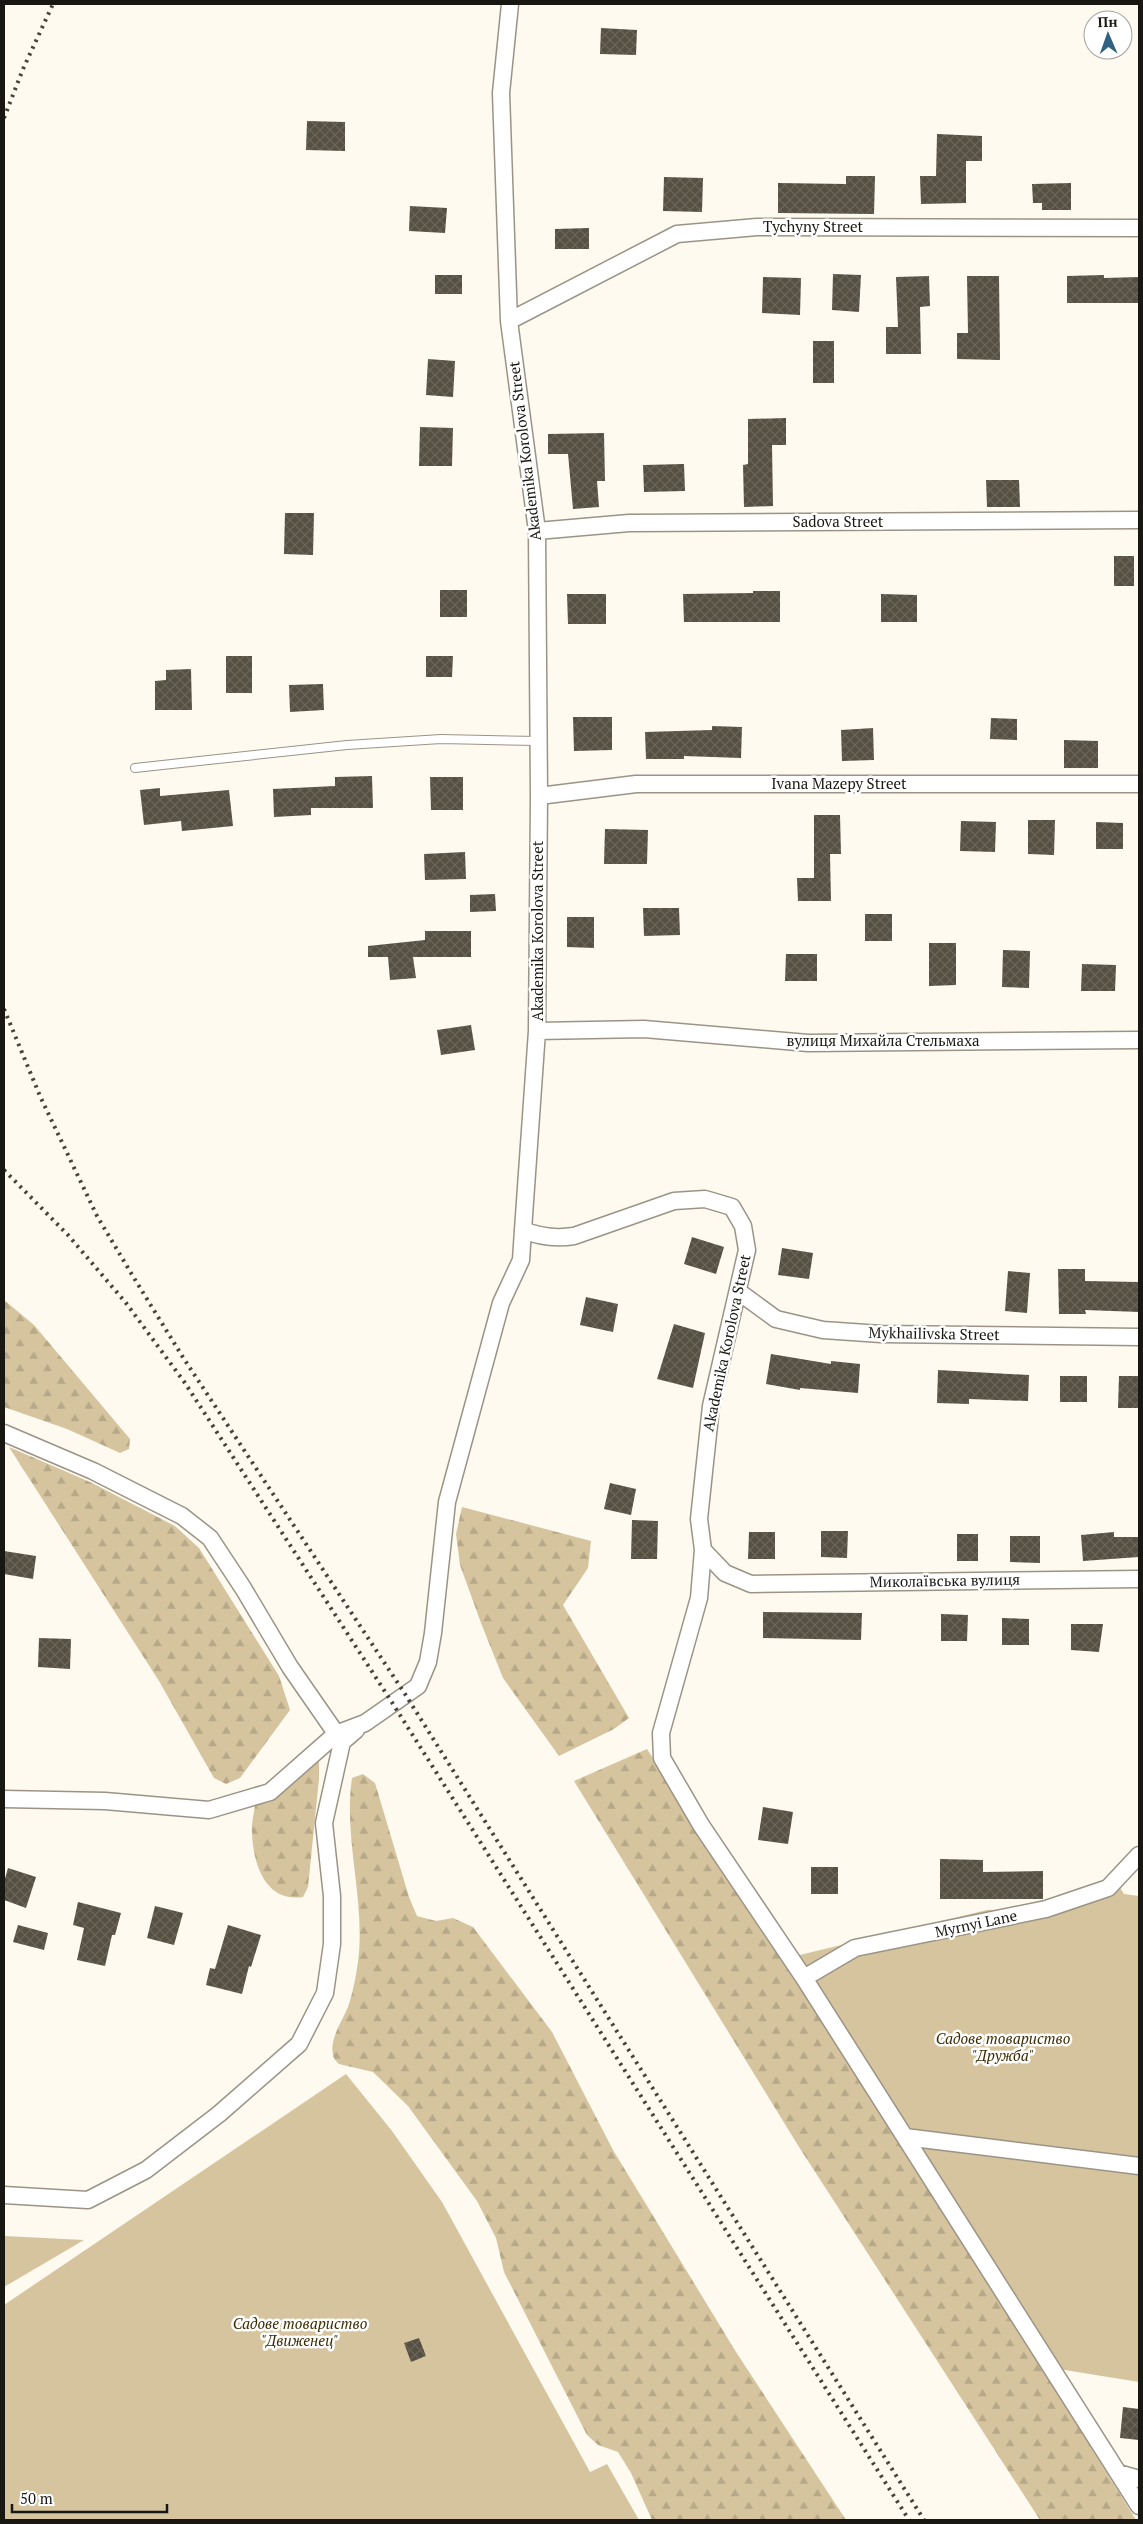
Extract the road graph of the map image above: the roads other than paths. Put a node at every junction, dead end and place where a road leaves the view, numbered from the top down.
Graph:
1 (510, 4) edge
2 (1139, 228) edge
3 (509, 321) junction
4 (1139, 520) edge
5 (537, 531) junction
6 (538, 741) junction
7 (135, 768) dead end
8 (1139, 784) edge
9 (539, 796) junction
10 (537, 1031) junction
11 (1139, 1040) edge
12 (522, 1230) junction
13 (739, 1292) junction
14 (1139, 1337) edge
15 (4, 1433) edge
16 (703, 1550) junction
17 (1139, 1579) edge
18 (339, 1738) junction
19 (4, 1798) edge
20 (1139, 1855) edge
21 (804, 1978) junction
22 (905, 2137) junction
23 (1139, 2166) edge
24 (4, 2195) edge
25 (1118, 2473) junction
26 (1139, 2479) edge
27 (1139, 2506) edge

1 - 3 street, Akademika Korolova Street
2 - 3 street, Tychyny Street
3 - 5 street, Akademika Korolova Street
4 - 5 street, Sadova Street
5 - 6 street, Akademika Korolova Street
6 - 7 lane
6 - 9 street, Akademika Korolova Street
8 - 9 street, Ivana Mazepy Street
9 - 10 street, Akademika Korolova Street
10 - 11 street, вулиця Михайла Стельмаха
10 - 12 street, Akademika Korolova Street
12 - 13 street, Akademika Korolova Street
12 - 18 street
13 - 14 street, Mykhailivska Street
13 - 16 street, Akademika Korolova Street
15 - 18 street
16 - 17 street, Миколаївська вулиця
16 - 21 street, Akademika Korolova Street
18 - 19 street
18 - 24 street
20 - 21 street, Myrnyi Lane
21 - 22 street, Akademika Korolova Street
22 - 23 street
22 - 25 street, Akademika Korolova Street
25 - 26 street
25 - 27 street, Akademika Korolova Street

